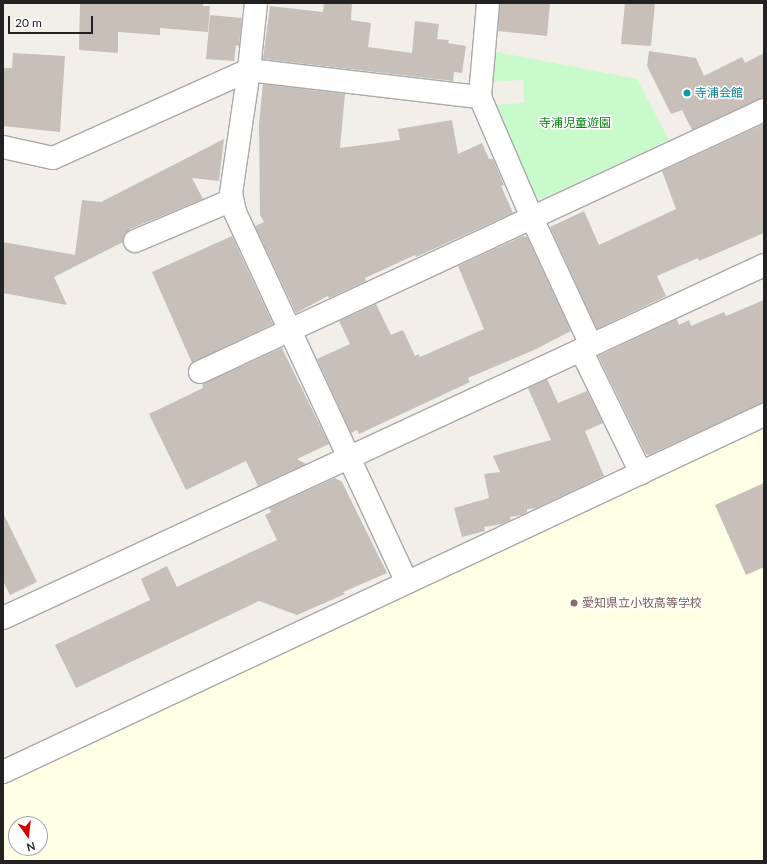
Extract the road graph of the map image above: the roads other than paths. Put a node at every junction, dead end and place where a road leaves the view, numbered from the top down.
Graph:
1 (256, 3) edge
2 (488, 3) edge
3 (249, 70) junction
4 (480, 97) junction
5 (764, 110) edge
6 (3, 148) edge
7 (232, 200) junction
8 (532, 218) junction
9 (135, 241) dead end
10 (764, 265) edge
11 (289, 330) junction
12 (586, 347) junction
13 (200, 372) dead end
14 (764, 415) edge
15 (349, 458) junction
16 (641, 473) junction
17 (407, 582) junction
18 (3, 618) edge
19 (3, 772) edge

1 - 3 street
2 - 4 street
3 - 4 street
3 - 6 street
3 - 7 street
4 - 8 street
5 - 8 street
7 - 9 street
7 - 11 street
8 - 11 street
8 - 12 street
10 - 12 street
11 - 13 street
11 - 15 street
12 - 15 street
12 - 16 street
14 - 16 street
15 - 17 street
15 - 18 street
16 - 17 street
17 - 19 street

